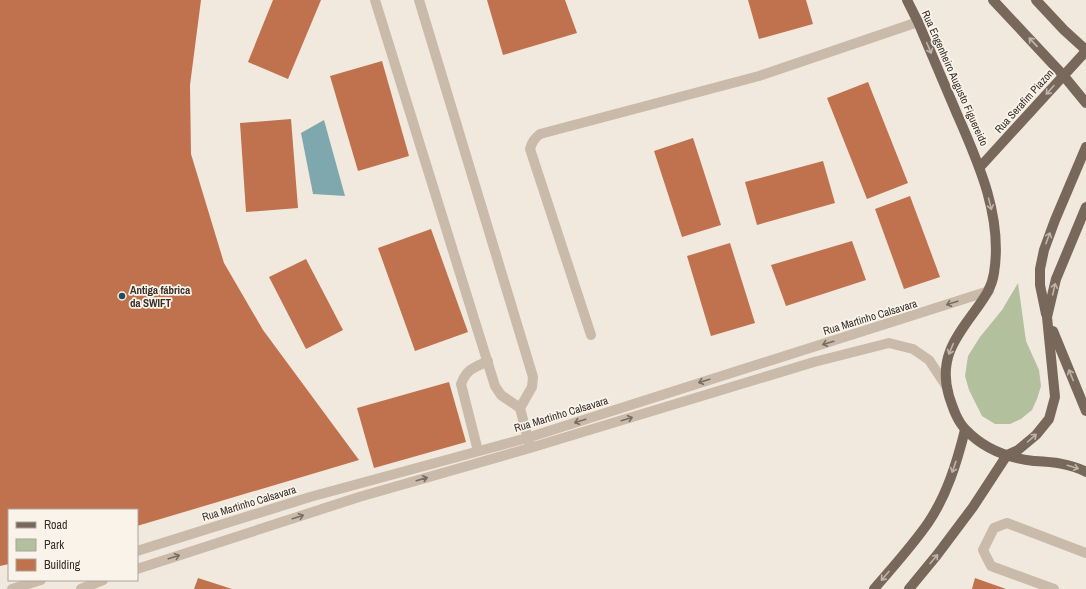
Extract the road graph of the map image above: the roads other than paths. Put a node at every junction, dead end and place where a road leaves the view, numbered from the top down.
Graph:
1 (375, 0) edge
2 (419, 0) edge
3 (907, 0) edge
4 (993, 0) edge
5 (1036, 0) edge
6 (918, 22) junction
7 (1086, 50) edge
8 (1063, 75) junction
9 (1086, 103) edge
10 (1086, 147) edge
11 (980, 167) junction
12 (1086, 207) edge
13 (989, 291) junction
14 (1047, 317) junction
15 (591, 335) dead end
16 (488, 362) junction
17 (947, 387) junction
18 (520, 408) junction
19 (1086, 411) edge
20 (965, 430) junction
21 (527, 438) junction
22 (530, 448) junction
23 (478, 451) junction
24 (1007, 455) junction
25 (1086, 472) edge
26 (138, 551) edge
27 (1086, 553) edge
28 (138, 569) edge
29 (39, 581) edge
30 (101, 581) edge
31 (12, 589) edge
32 (81, 589) edge
33 (874, 589) edge
34 (909, 589) edge
35 (1054, 589) edge

1 - 16 street
2 - 18 street
3 - 6 main road, Rua Engenheiro Augusto Figuereido
8 -> 4 main road
5 - 7 main road
6 -> 11 main road, Rua Engenheiro Augusto Figuereido
6 - 15 street
7 - 8 main road, Rua Serafim Piazon
8 - 9 main road
8 -> 11 main road, Rua Serafim Piazon
14 -> 10 main road
11 -> 13 main road, Rua Engenheiro Augusto Figuereido
14 -> 12 main road
13 -> 17 main road
13 -> 21 street, Rua Martinho Calsavara
19 -> 14 main road
24 -> 14 main road
16 - 18 street
16 - 23 street
17 - 20 main road
22 -> 17 street
18 - 21 street
20 - 24 main road
20 -> 33 main road
21 - 22 street
21 - 23 street, Rua Martinho Calsavara
28 -> 22 street
23 - 26 street, Rua Martinho Calsavara
24 -> 25 main road
34 -> 24 main road
27 - 35 street
29 - 31 street
30 - 32 street

